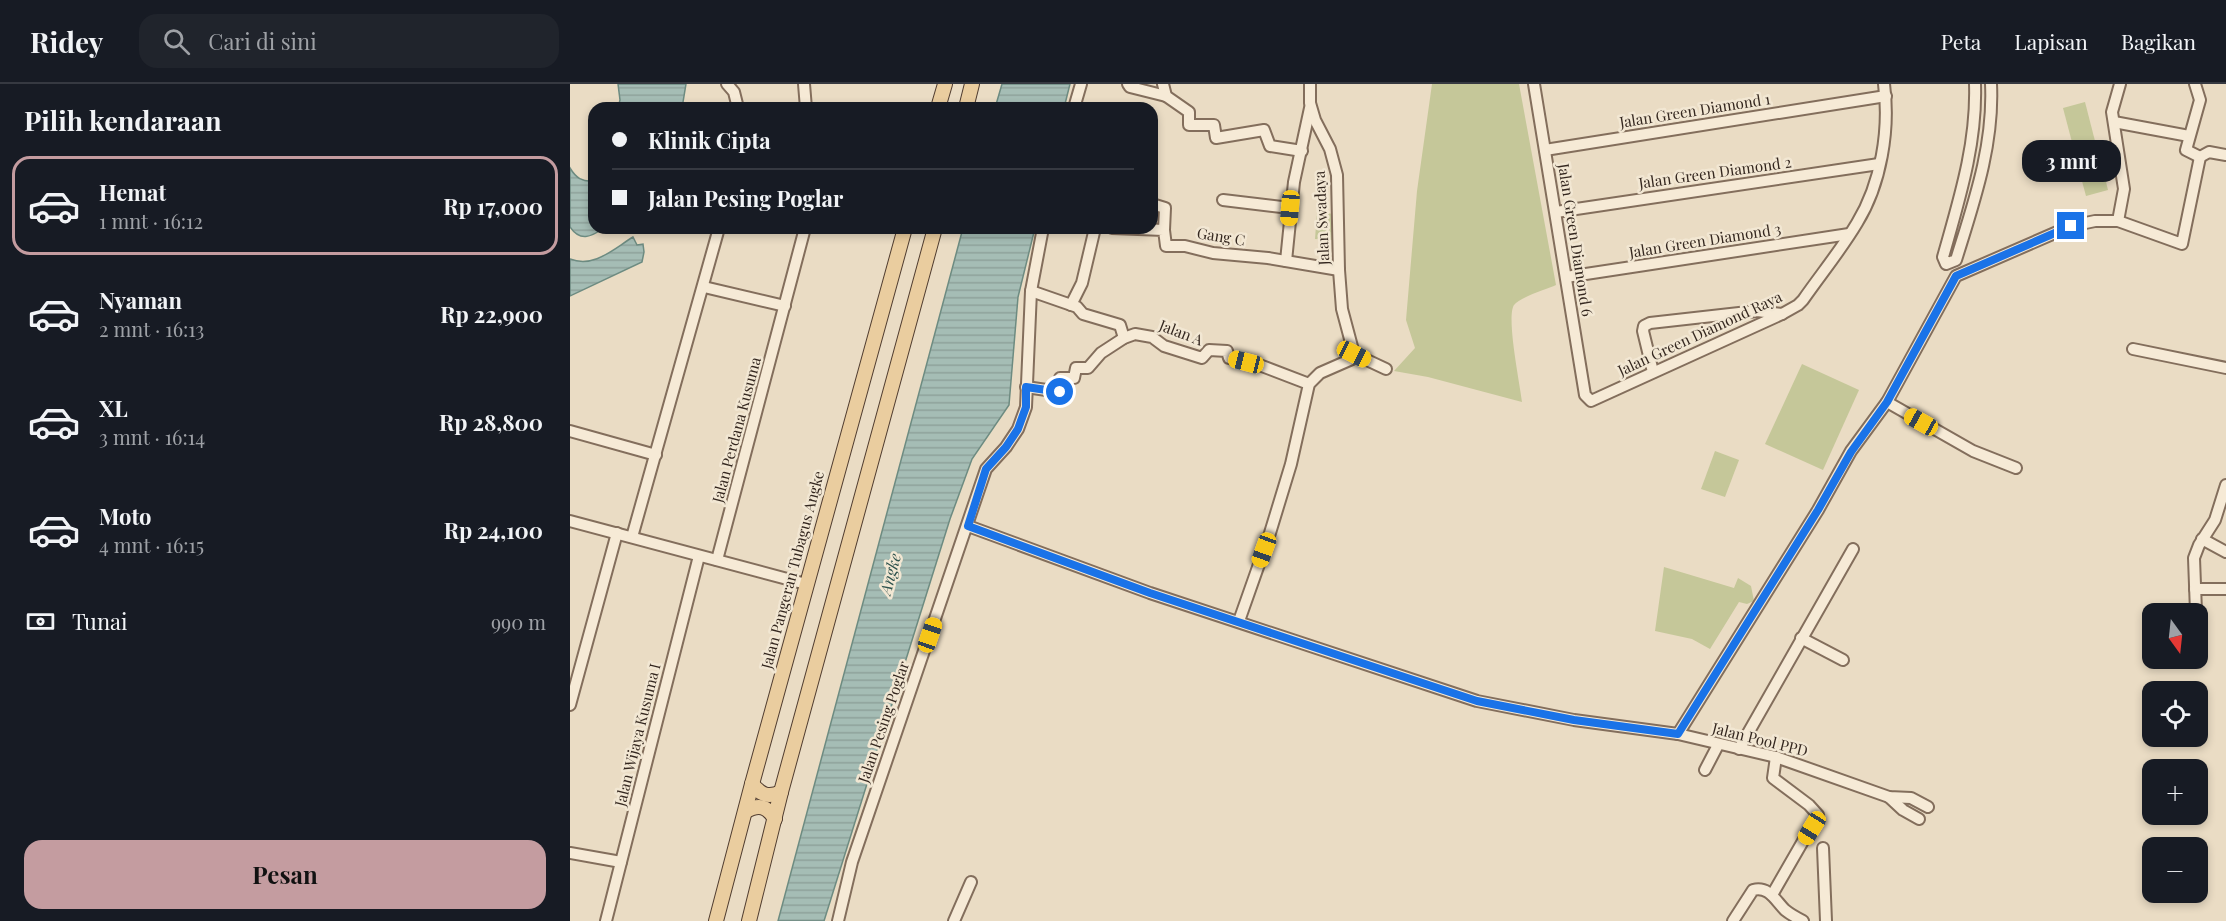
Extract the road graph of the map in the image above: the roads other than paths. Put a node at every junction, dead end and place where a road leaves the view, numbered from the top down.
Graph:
1 (727, 84) edge
2 (804, 84) edge
3 (945, 84) edge
4 (972, 84) edge
5 (1081, 84) edge
6 (1128, 84) edge
7 (1163, 84) edge
8 (1310, 84) edge
9 (1534, 84) edge
10 (1884, 84) edge
11 (1976, 84) edge
12 (1991, 84) edge
13 (2120, 84) edge
14 (2195, 84) edge
15 (1166, 96) junction
16 (1886, 96) junction
17 (736, 102) edge
18 (806, 102) edge
19 (940, 102) edge
20 (968, 102) edge
21 (1076, 102) edge
22 (1310, 103) junction
23 (2114, 122) junction
24 (2189, 136) junction
25 (1545, 150) junction
26 (1302, 151) junction
27 (2226, 155) edge
28 (2200, 157) junction
29 (1879, 164) junction
30 (1223, 200) dead end
31 (1158, 206) edge
32 (1290, 208) junction
33 (1556, 212) junction
34 (2118, 221) junction
35 (1158, 230) edge
36 (1164, 230) junction
37 (717, 234) edge
38 (803, 234) edge
39 (903, 234) edge
40 (932, 234) edge
41 (1042, 234) edge
42 (1094, 234) edge
43 (1849, 234) junction
44 (1286, 261) junction
45 (1339, 270) junction
46 (1566, 277) junction
47 (704, 287) junction
48 (1031, 291) junction
49 (1071, 305) junction
50 (785, 306) junction
51 (1782, 314) junction
52 (1124, 338) junction
53 (2133, 349) dead end
54 (1354, 354) junction
55 (2226, 368) edge
56 (1386, 369) dead end
57 (1653, 372) junction
58 (1309, 384) junction
59 (1026, 387) junction
60 (1588, 400) joint
61 (1887, 402) junction
62 (570, 431) edge
63 (656, 456) junction
64 (2016, 468) dead end
65 (2226, 486) edge
66 (570, 521) edge
67 (968, 526) junction
68 (617, 533) junction
69 (632, 537) junction
70 (2202, 539) junction
71 (1853, 549) dead end
72 (2226, 552) edge
73 (699, 556) junction
74 (717, 561) junction
75 (806, 584) junction
76 (2195, 589) junction
77 (2226, 589) edge
78 (2196, 603) edge
79 (1239, 621) junction
80 (1801, 638) junction
81 (1843, 660) dead end
82 (570, 705) edge
83 (1678, 734) junction
84 (1718, 745) junction
85 (1739, 749) junction
86 (1776, 757) junction
87 (1705, 770) dead end
88 (752, 784) junction
89 (782, 792) junction
90 (1889, 797) junction
91 (1928, 807) dead end
92 (746, 811) junction
93 (775, 819) junction
94 (1919, 819) dead end
95 (1823, 848) dead end
96 (570, 853) edge
97 (621, 862) junction
98 (971, 882) dead end
99 (1772, 895) junction
100 (606, 921) edge
101 (716, 921) edge
102 (749, 921) edge
103 (838, 921) edge
104 (954, 921) edge
105 (1733, 921) edge
106 (1803, 921) edge
107 (1826, 921) edge

1 - 17 street
2 - 18 street
3 - 19 main road
4 - 20 main road
5 - 21 street
6 - 15 street
7 - 15 street
8 - 22 street, Jalan Swadaya
9 - 25 street, Jalan Green Diamond 6
10 - 16 street, Jalan Green Diamond Raya
11 - 12 street
13 - 23 street
14 - 24 street
15 - 26 street
16 - 25 street, Jalan Green Diamond 1
16 - 29 street, Jalan Green Diamond Raya
22 - 26 street
22 - 45 street, Jalan Swadaya
23 - 24 street
23 - 34 street
24 - 28 street
25 - 33 street, Jalan Green Diamond 6
26 - 32 street
27 - 28 street
28 - 34 street
29 - 33 street, Jalan Green Diamond 2
29 - 43 street, Jalan Green Diamond Raya
30 - 32 street
31 - 36 street
32 - 44 street
33 - 46 street, Jalan Green Diamond 6
34 - 61 street
35 - 36 street
36 - 44 street, Gang C
37 - 47 street
38 - 50 street, Jalan Perdana Kusuma
39 - 75 main road, Jalan Pangeran Tubagus Angke
40 - 89 main road
41 - 48 street, Jalan Pesing Poglar
42 - 49 street
43 - 46 street, Jalan Green Diamond 3
43 - 51 street, Jalan Green Diamond Raya
44 - 45 street, Gang C
45 - 54 street, Jalan Swadaya
46 - 60 street, Jalan Green Diamond 6
47 - 50 street
47 - 63 street
48 - 49 street
48 - 59 street, Jalan Pesing Poglar
49 - 52 street
50 - 74 street, Jalan Perdana Kusuma
51 - 57 street, Jalan Green Diamond Raya
51 - 57 street
52 - 58 street, Jalan A
52 - 59 street
53 - 55 street
54 - 56 street
54 - 58 street
57 - 60 street, Jalan Green Diamond Raya
58 - 79 street
59 - 67 street, Jalan Pesing Poglar
61 - 64 street
61 - 83 street
62 - 63 street
63 - 69 street
65 - 70 street
66 - 68 street
67 - 79 street, Jalan Pool PPD
67 - 103 street, Jalan Pesing Poglar
68 - 69 street
68 - 82 street
69 - 73 street
70 - 72 street
70 - 76 street
71 - 80 street
73 - 74 street
73 - 97 street, Jalan Wijaya Kusuma I
74 - 75 street
75 - 88 main road, Jalan Pangeran Tubagus Angke
76 - 77 street
76 - 78 street
79 - 83 street, Jalan Pool PPD
80 - 81 street
80 - 85 street
83 - 84 street, Jalan Pool PPD
84 - 85 street, Jalan Pool PPD
84 - 87 street
85 - 86 street, Jalan Pool PPD
86 - 90 street, Jalan Pool PPD
86 - 99 street
88 - 89 main road
88 - 92 main road, Jalan Pangeran Tubagus Angke
89 - 93 main road
90 - 91 street, Jalan Pool PPD
90 - 94 street, Jalan Pool PPD
92 - 93 main road
92 - 101 main road, Jalan Pangeran Tubagus Angke
93 - 102 main road
95 - 107 street
96 - 97 street
97 - 100 street, Jalan Wijaya Kusuma I
98 - 104 street
99 - 105 street
99 - 106 street

